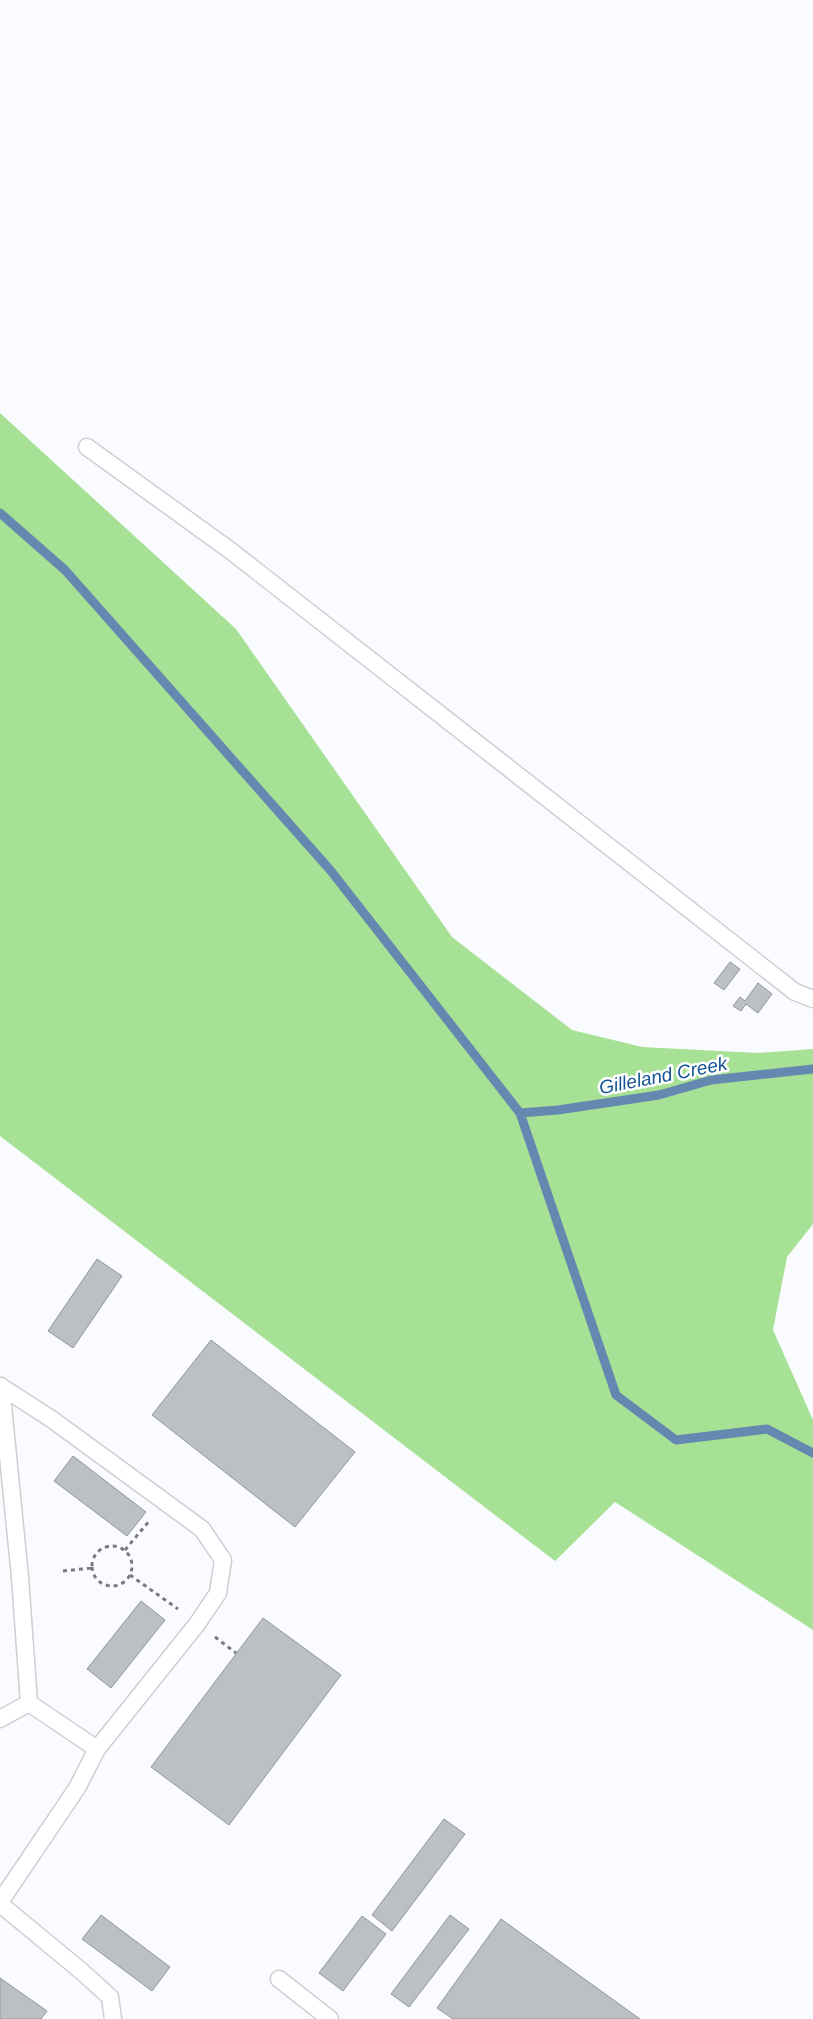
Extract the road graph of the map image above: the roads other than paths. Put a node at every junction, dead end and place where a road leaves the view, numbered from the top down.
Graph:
1 (87, 447) dead end
2 (813, 998) edge
3 (0, 1386) edge
4 (28, 1703) junction
5 (0, 1719) edge
6 (97, 1749) junction
7 (0, 1903) edge
8 (279, 1979) dead end
9 (114, 2019) edge
10 (330, 2019) edge

1 - 2 lane
3 - 4 lane
3 - 6 lane
4 - 5 lane
4 - 6 lane
6 - 7 lane
7 - 9 lane
8 - 10 lane

